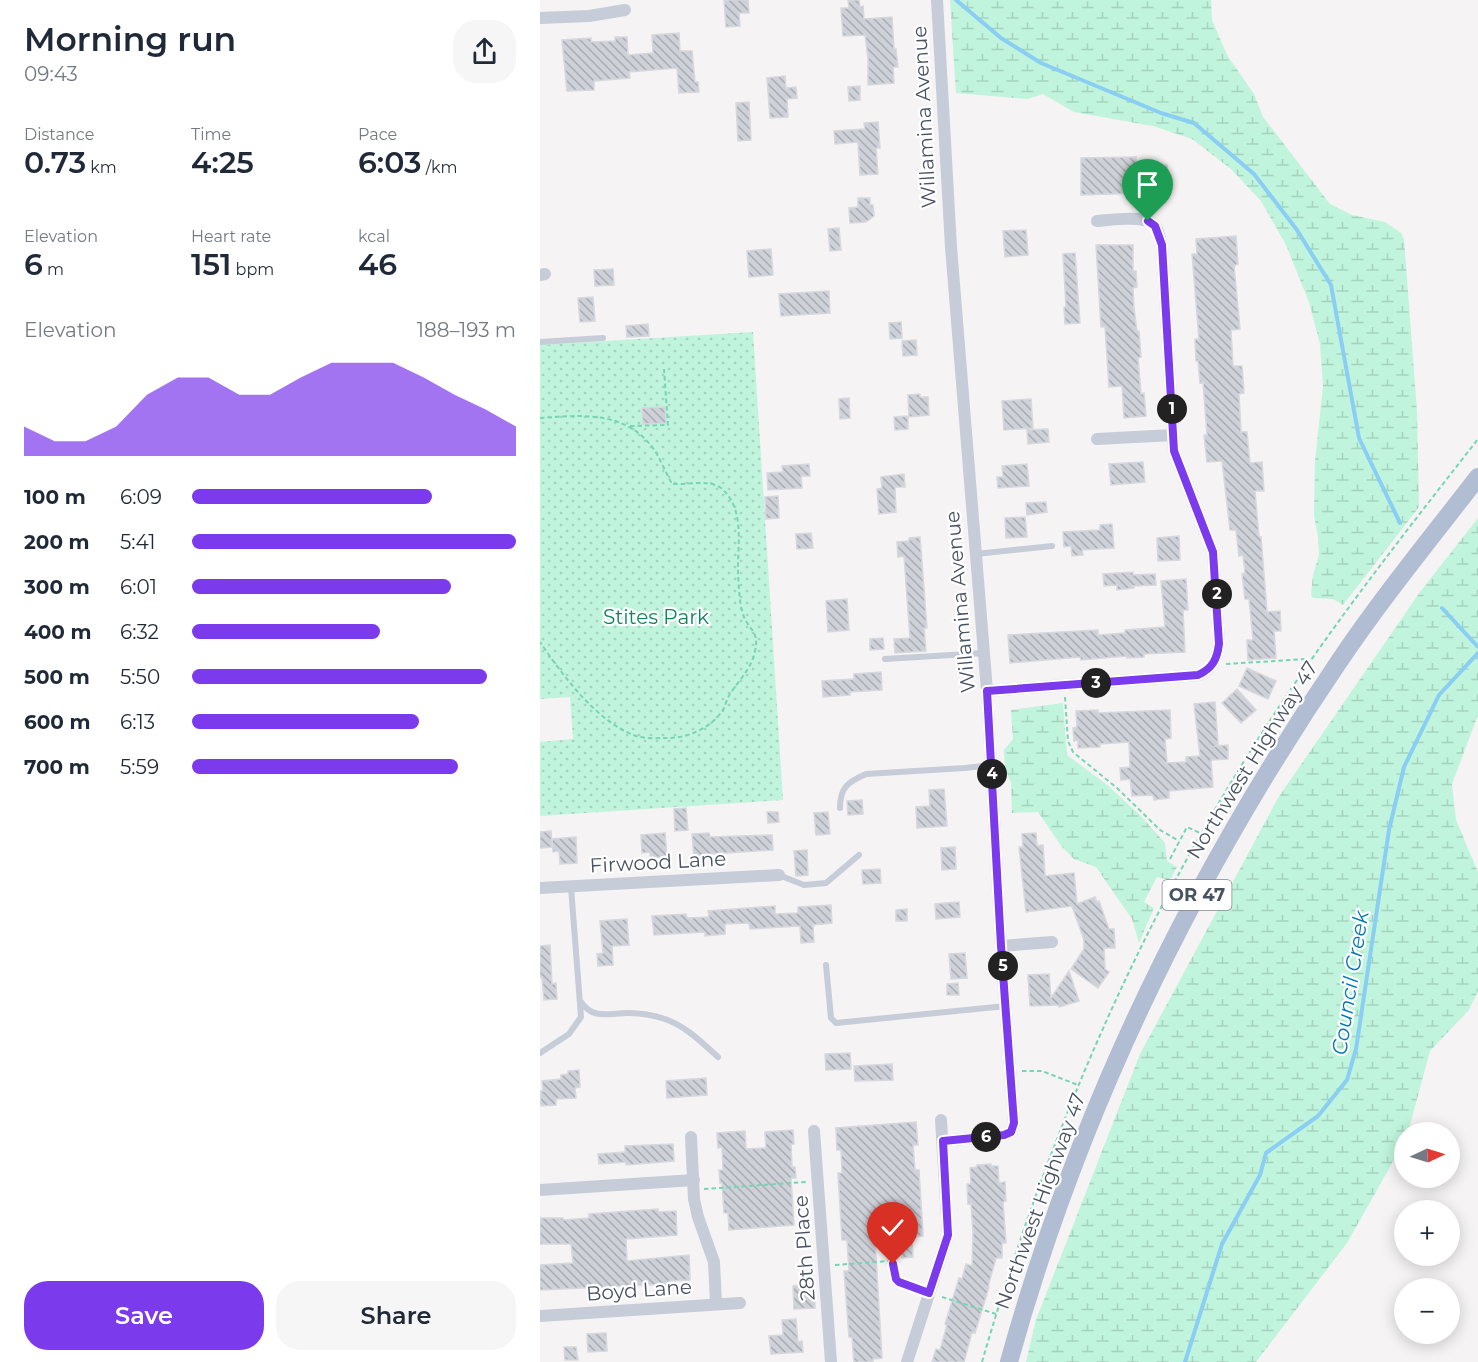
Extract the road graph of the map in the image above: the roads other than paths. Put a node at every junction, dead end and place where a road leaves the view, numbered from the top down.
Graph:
1 (937, 0) edge
2 (625, 10) dead end
3 (540, 18) edge
4 (1097, 221) dead end
5 (603, 338) dead end
6 (540, 342) edge
7 (1173, 435) junction
8 (1097, 439) dead end
9 (1478, 477) edge
10 (1052, 546) dead end
11 (976, 554) junction
12 (984, 652) junction
13 (885, 659) dead end
14 (987, 691) junction
15 (991, 765) junction
16 (840, 808) dead end
17 (859, 855) dead end
18 (779, 875) joint
19 (571, 886) junction
20 (540, 888) edge
21 (1052, 942) dead end
22 (1001, 946) junction
23 (826, 965) dead end
24 (580, 1002) junction
25 (1006, 1006) junction
26 (540, 1053) edge
27 (718, 1057) dead end
28 (941, 1120) dead end
29 (814, 1131) dead end
30 (691, 1137) dead end
31 (943, 1141) junction
32 (694, 1185) junction
33 (540, 1190) edge
34 (740, 1303) dead end
35 (716, 1304) junction
36 (540, 1316) edge
37 (831, 1362) edge
38 (907, 1362) edge
39 (1009, 1362) edge

1 - 11 street, Willamina Avenue
2 - 3 street
4 - 7 street
5 - 6 lane
7 - 8 street
7 - 14 street
9 - 39 main road, Northwest Highway 47 / OR 47
10 - 11 lane
11 - 12 street, Willamina Avenue
12 - 13 lane
12 - 14 street, Willamina Avenue
14 - 15 street, Willamina Avenue
15 - 16 lane
15 - 22 street, Willamina Avenue
17 - 18 lane
18 - 19 street, Firwood Lane
19 - 20 street, Firwood Lane
19 - 24 lane
21 - 22 street
22 - 25 street, Willamina Avenue
23 - 25 lane
24 - 26 lane
24 - 27 lane
25 - 31 street, Willamina Avenue
28 - 31 street
29 - 37 street, 28th Place
30 - 32 street
31 - 38 street
32 - 33 street
32 - 35 street
34 - 35 street, Boyd Lane
35 - 36 street, Boyd Lane

